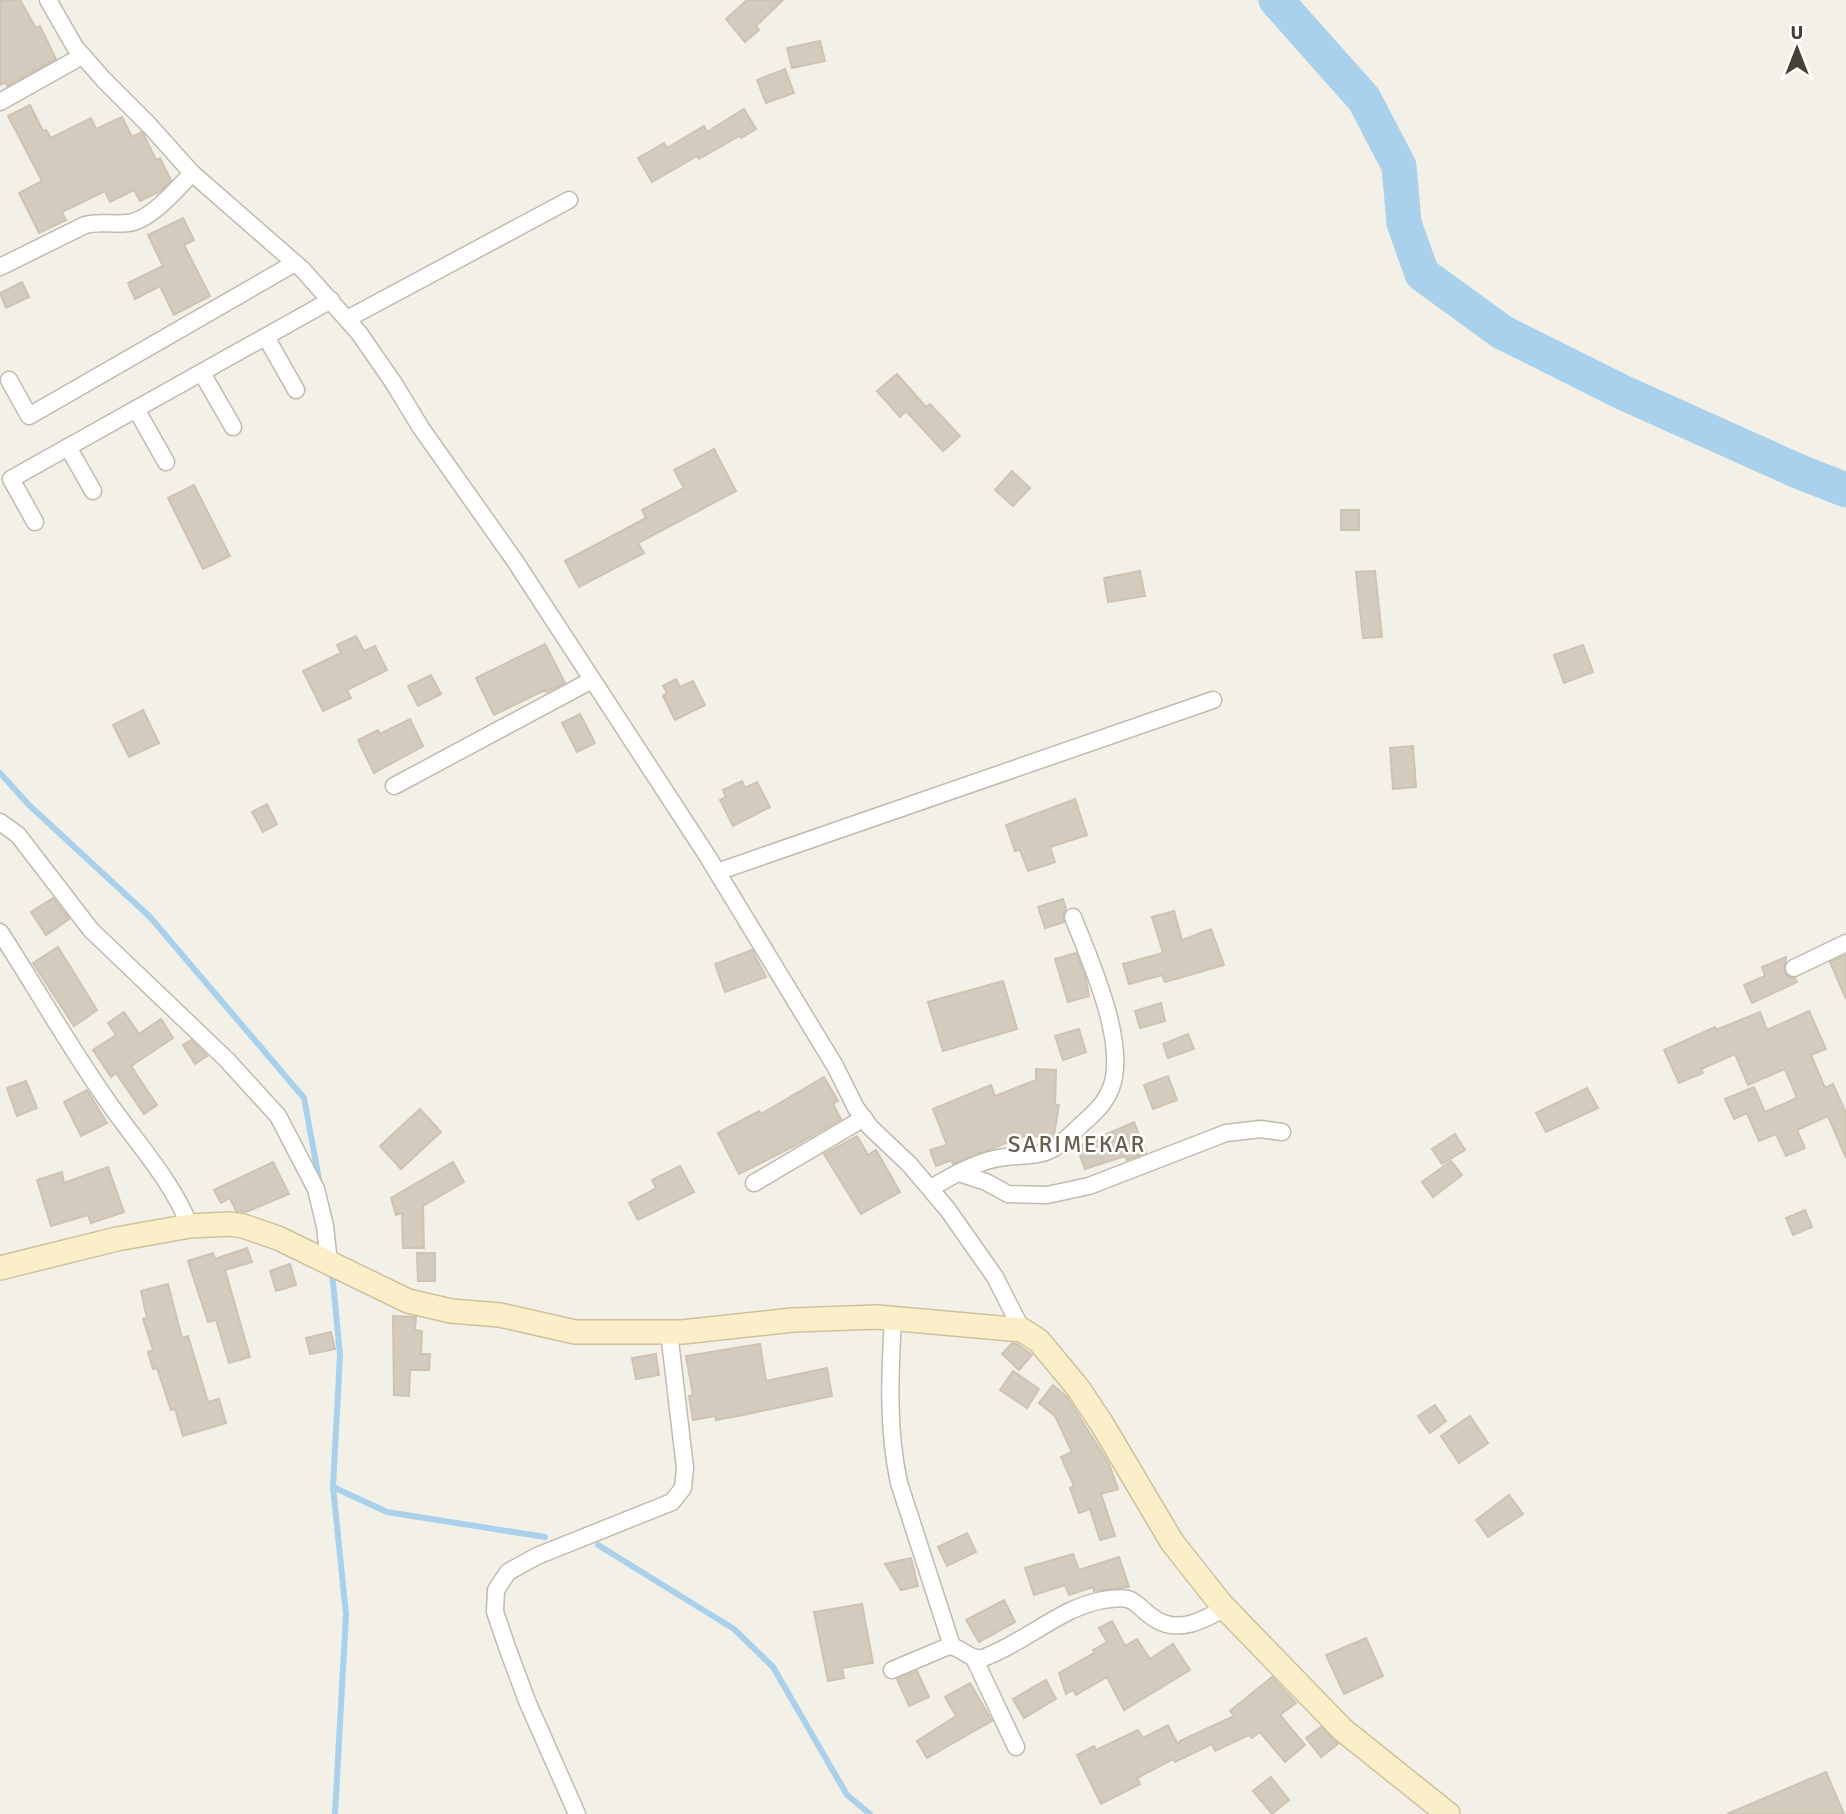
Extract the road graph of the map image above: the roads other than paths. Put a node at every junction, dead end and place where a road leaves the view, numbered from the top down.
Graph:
1 (48, 0) edge
2 (82, 56) junction
3 (0, 102) edge
4 (192, 173) junction
5 (569, 200) dead end
6 (295, 262) junction
7 (0, 267) edge
8 (331, 300) junction
9 (347, 319) junction
10 (266, 337) junction
11 (202, 373) junction
12 (9, 380) dead end
13 (296, 390) dead end
14 (136, 409) junction
15 (233, 428) dead end
16 (68, 447) junction
17 (166, 462) dead end
18 (93, 491) dead end
19 (35, 522) dead end
20 (592, 680) junction
21 (1213, 699) dead end
22 (394, 786) dead end
23 (0, 822) edge
24 (717, 872) junction
25 (1073, 917) dead end
26 (0, 932) edge
27 (1846, 943) edge
28 (1794, 968) dead end
29 (864, 1118) junction
30 (1282, 1132) dead end
31 (959, 1173) junction
32 (754, 1183) dead end
33 (931, 1188) junction
34 (190, 1226) junction
35 (329, 1263) junction
36 (0, 1268) edge
37 (893, 1318) junction
38 (1022, 1330) junction
39 (669, 1332) junction
40 (1225, 1608) junction
41 (952, 1646) junction
42 (974, 1658) junction
43 (892, 1670) dead end
44 (1016, 1747) dead end
45 (577, 1814) edge
46 (1448, 1814) edge

1 - 2 street
2 - 3 street
2 - 4 street
4 - 6 street
4 - 7 street
5 - 9 street
6 - 8 street
6 - 12 street
8 - 9 street
8 - 10 street
9 - 20 street
10 - 11 street
10 - 13 street
11 - 14 street
11 - 15 street
14 - 16 street
14 - 17 street
16 - 18 street
16 - 19 street
20 - 22 street
20 - 24 street
21 - 24 street
23 - 35 street
24 - 29 street
25 - 31 street
26 - 34 street
27 - 28 street
29 - 32 street
29 - 33 street
30 - 31 street
31 - 33 street
33 - 38 street
34 - 35 street
34 - 36 street
35 - 39 street
37 - 38 street
37 - 39 street
37 - 41 street
38 - 40 street
39 - 45 street
40 - 42 street
40 - 46 street
41 - 42 street
41 - 43 street
42 - 44 street

